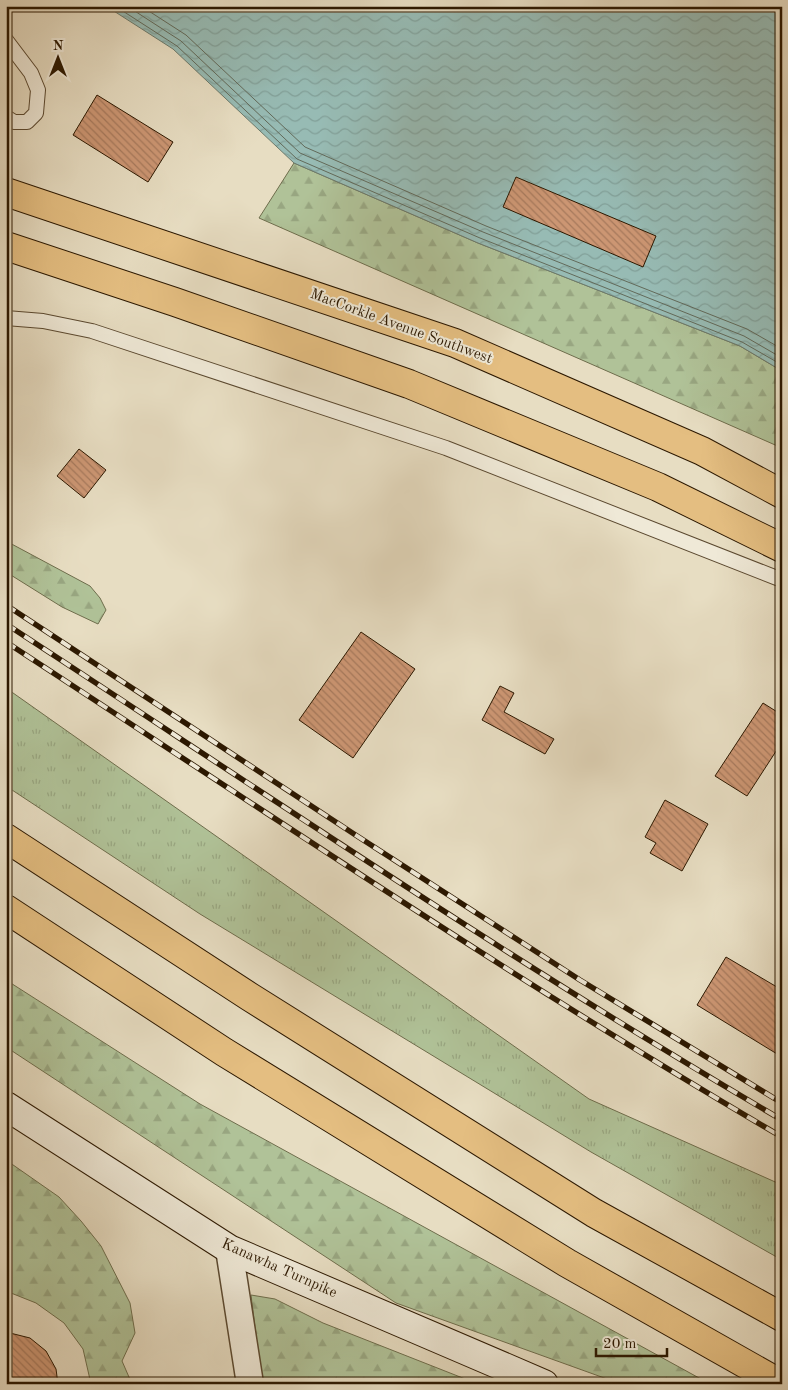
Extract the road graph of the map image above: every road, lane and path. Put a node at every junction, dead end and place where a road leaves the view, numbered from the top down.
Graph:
1 (6, 40) edge
2 (6, 117) edge
3 (6, 192) edge
4 (6, 246) edge
5 (6, 318) edge
6 (782, 494) edge
7 (782, 548) edge
8 (782, 580) edge
9 (6, 838) edge
10 (6, 909) edge
11 (6, 1106) edge
12 (229, 1249) junction
13 (782, 1317) edge
14 (250, 1384) edge
15 (544, 1384) edge
16 (781, 1384) edge

1 - 2 lane
3 - 6 main road, MacCorkle Avenue Southwest
4 - 7 main road
5 - 8 lane
9 - 13 main road
10 - 16 main road
11 - 12 main road, Kanawha Turnpike
12 - 14 street
12 - 15 main road, Kanawha Turnpike

